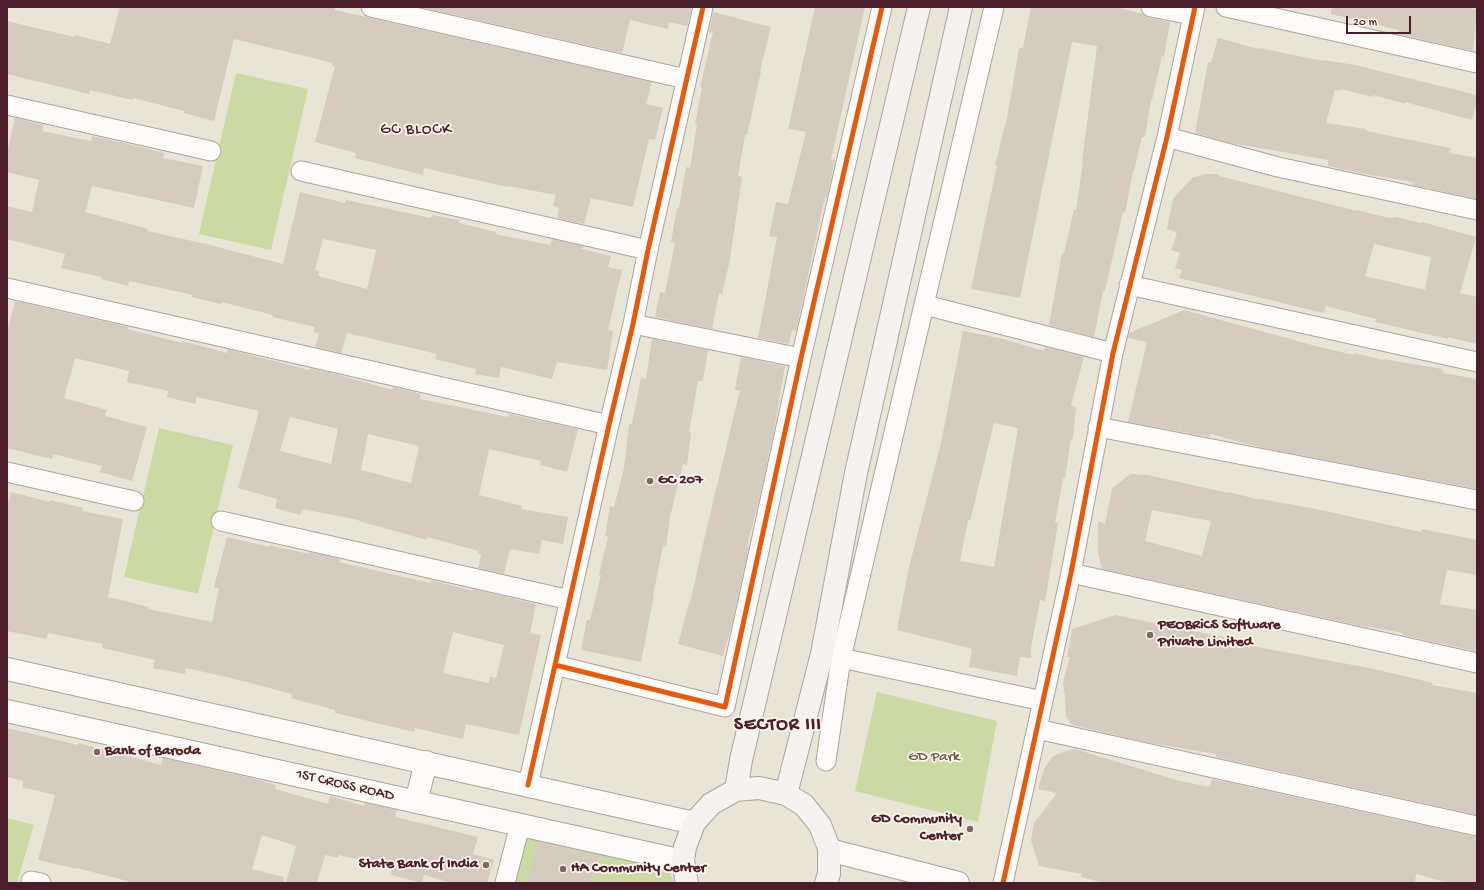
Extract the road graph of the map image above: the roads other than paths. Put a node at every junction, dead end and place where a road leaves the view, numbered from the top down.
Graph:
1 (371, 7) edge
2 (703, 7) edge
3 (882, 7) edge
4 (919, 7) edge
5 (960, 7) edge
6 (994, 7) edge
7 (1151, 7) edge
8 (1226, 7) edge
9 (1194, 11) edge
10 (1477, 63) edge
11 (686, 79) junction
12 (7, 105) edge
13 (1167, 137) junction
14 (210, 151) dead end
15 (301, 172) dead end
16 (1477, 210) edge
17 (648, 250) junction
18 (1129, 285) junction
19 (7, 288) edge
20 (924, 305) junction
21 (634, 324) junction
22 (1113, 353) junction
23 (801, 358) junction
24 (1477, 362) edge
25 (609, 425) junction
26 (1098, 426) junction
27 (7, 472) edge
28 (1477, 500) edge
29 (134, 501) dead end
30 (221, 521) dead end
31 (1071, 573) junction
32 (570, 600) junction
33 (841, 658) junction
34 (1477, 663) edge
35 (555, 665) junction
36 (7, 669) edge
37 (1043, 701) junction
38 (7, 711) edge
39 (1037, 729) junction
40 (826, 761) dead end
41 (426, 762) junction
42 (528, 785) junction
43 (736, 790) junction
44 (786, 794) junction
45 (416, 802) junction
46 (694, 823) junction
47 (520, 825) junction
48 (1477, 826) edge
49 (829, 850) junction
50 (683, 861) junction
51 (505, 883) edge
52 (687, 883) edge
53 (826, 883) edge
54 (958, 883) edge
55 (1003, 883) edge

1 - 11 street
2 - 11 street
3 - 23 street
4 - 43 main road
5 - 44 main road
6 - 20 street
7 - 9 street
8 - 10 street
9 - 13 street
11 - 17 street
12 - 14 street
13 - 16 street
13 - 18 street
15 - 17 street
17 - 21 street
18 - 22 street
18 - 24 street
19 - 25 street
20 - 22 street
20 - 33 street
21 - 23 street
21 - 25 street
22 - 26 street
23 - 35 street
25 - 32 street
26 - 28 street
26 - 31 street
27 - 29 street
30 - 32 street
31 - 34 street
31 - 37 street
32 - 35 street
33 - 37 street
33 - 40 street
35 - 42 street
36 - 41 street
37 - 39 street
38 - 45 street, 1ST CROSS ROAD
39 - 48 street
39 - 55 street
41 - 42 street
41 - 45 street
42 - 46 street
43 - 44 main road
43 - 46 main road
44 - 49 main road
45 - 47 street, 1ST CROSS ROAD
46 - 50 main road
47 - 50 street, 1ST CROSS ROAD
47 - 51 street
49 - 53 main road
49 - 54 street
50 - 52 main road

